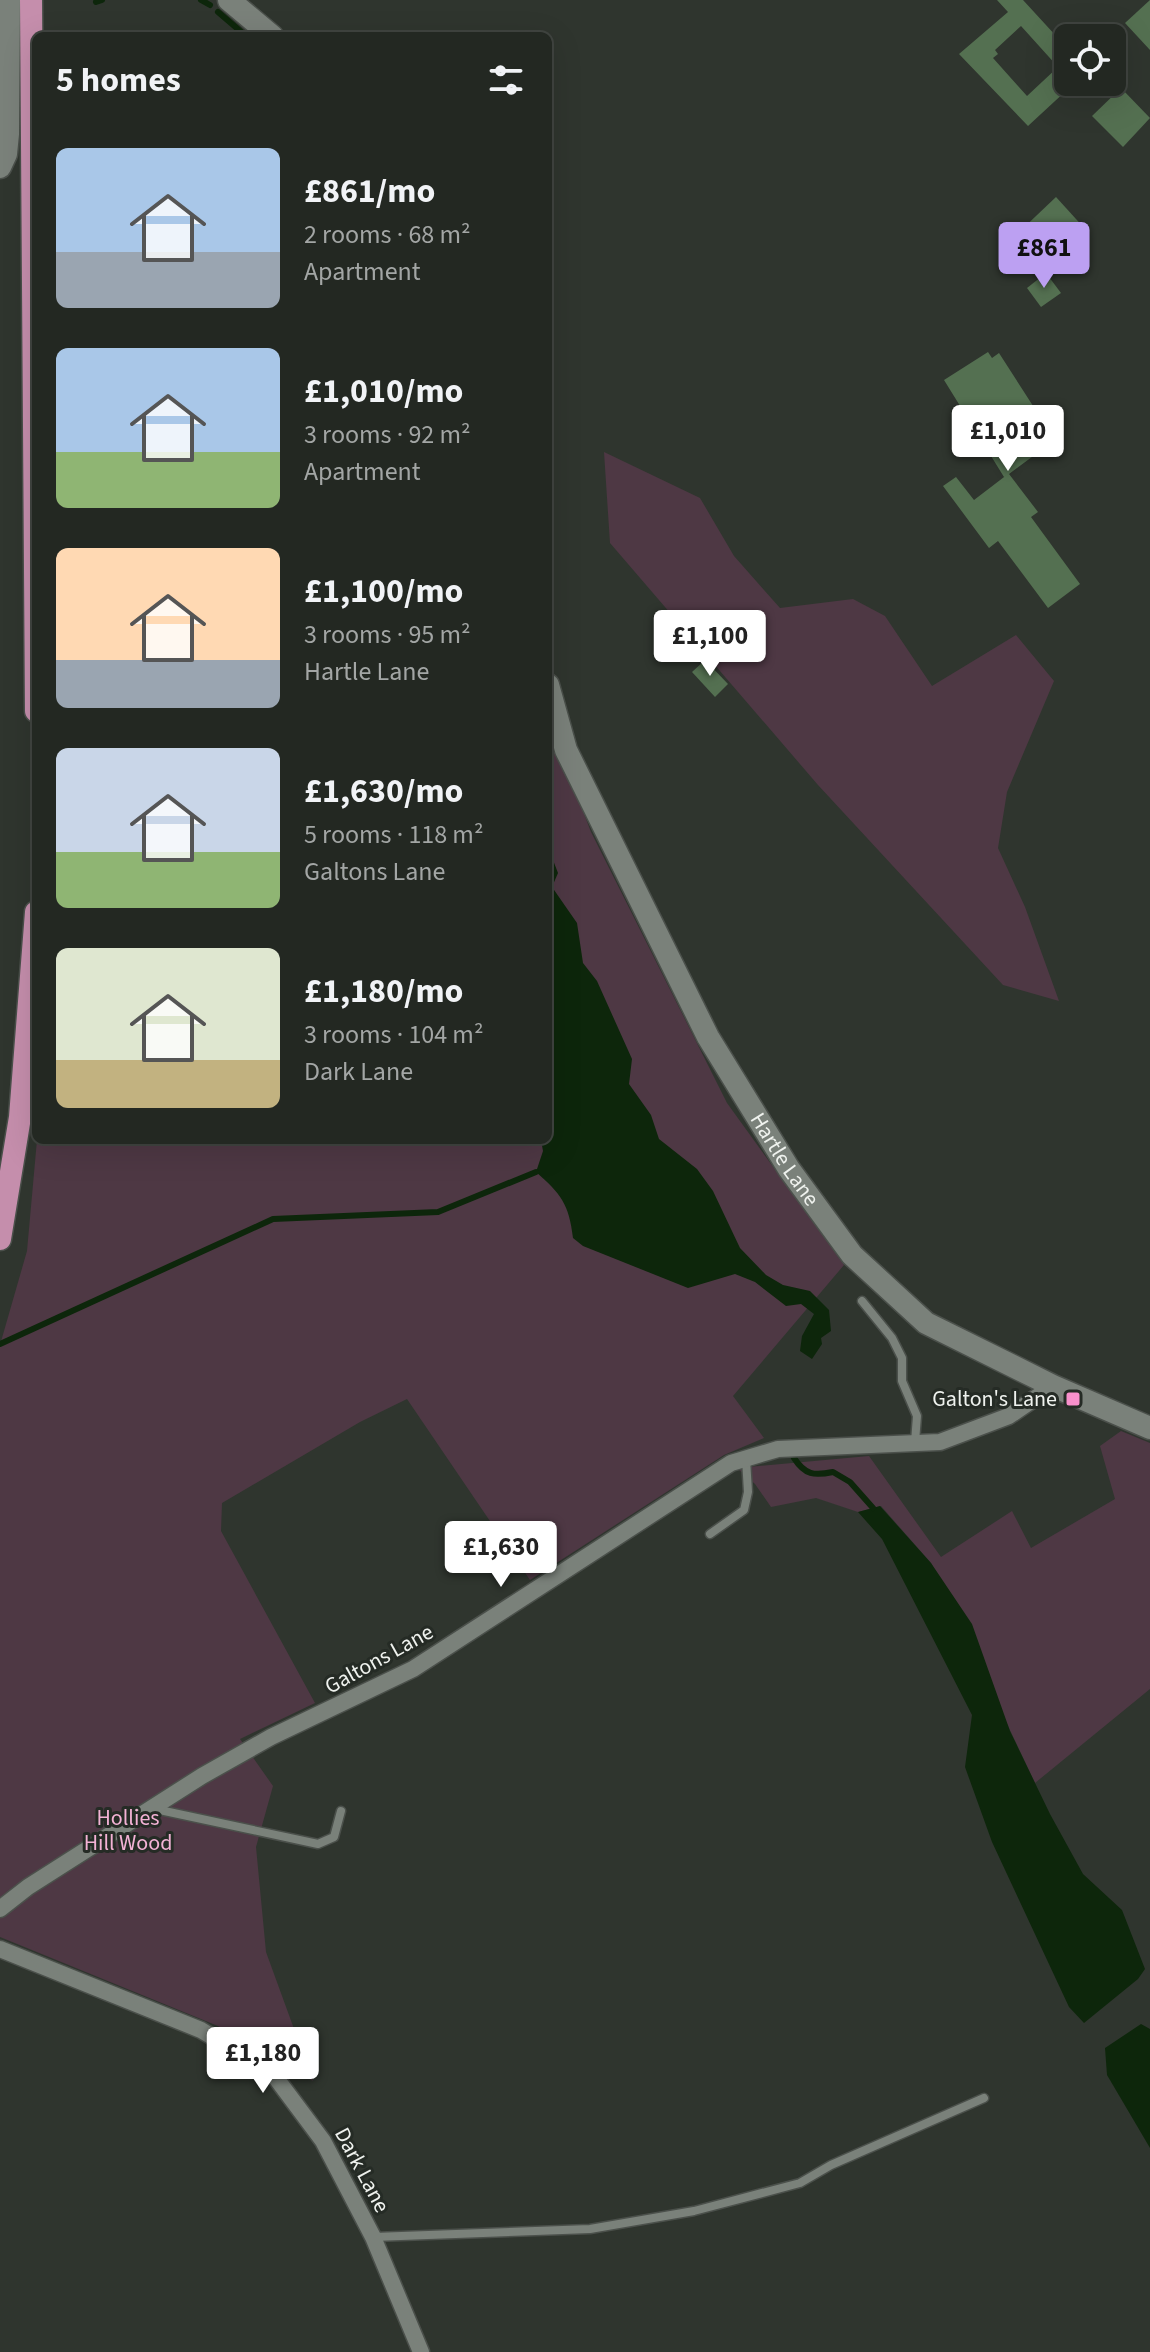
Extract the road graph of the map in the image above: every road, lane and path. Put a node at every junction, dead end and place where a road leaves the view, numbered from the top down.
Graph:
1 (9, 0) edge
2 (229, 0) edge
3 (35, 4) edge
4 (35, 32) edge
5 (267, 32) edge
6 (0, 167) edge
7 (552, 699) edge
8 (32, 963) edge
9 (0, 1239) edge
10 (862, 1301) dead end
11 (1053, 1386) junction
12 (1150, 1428) edge
13 (915, 1443) junction
14 (746, 1459) junction
15 (710, 1534) dead end
16 (154, 1809) junction
17 (341, 1811) dead end
18 (0, 1909) edge
19 (0, 1949) edge
20 (984, 2098) dead end
21 (373, 2237) junction
22 (421, 2352) edge

1 - 6 main road
2 - 5 main road
3 - 4 highway
7 - 11 main road, Hartle Lane
8 - 9 highway
10 - 13 lane
11 - 12 main road, Hartle Lane
11 - 13 street, Galtons Lane
13 - 14 street, Galtons Lane
14 - 15 lane
14 - 16 street, Galtons Lane
16 - 17 lane
16 - 18 street, Galtons Lane
19 - 21 street, Dark Lane
20 - 21 lane
21 - 22 street, Dark Lane

